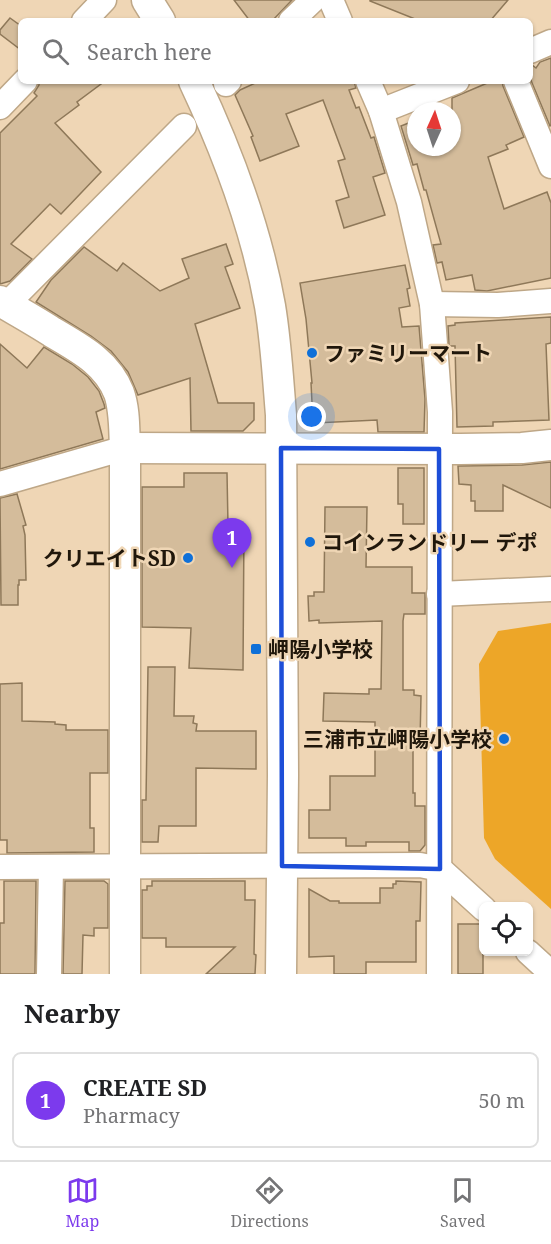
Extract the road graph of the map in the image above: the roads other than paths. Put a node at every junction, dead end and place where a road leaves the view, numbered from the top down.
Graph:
1 (104, 0) edge
2 (147, 0) edge
3 (313, 0) edge
4 (331, 0) edge
5 (87, 18) edge
6 (158, 18) edge
7 (294, 18) edge
8 (339, 18) edge
9 (551, 42) edge
10 (533, 50) edge
11 (22, 84) edge
12 (195, 84) edge
13 (369, 84) edge
14 (448, 84) edge
15 (517, 84) edge
16 (0, 107) edge
17 (381, 111) junction
18 (184, 126) dead end
19 (551, 166) edge
20 (551, 301) edge
21 (3, 303) edge
22 (432, 304) junction
23 (551, 445) edge
24 (125, 448) junction
25 (281, 448) junction
26 (439, 449) junction
27 (0, 484) edge
28 (551, 589) edge
29 (439, 594) junction
30 (124, 866) junction
31 (282, 866) junction
32 (0, 867) edge
33 (51, 867) junction
34 (440, 869) junction
35 (479, 905) edge
36 (533, 956) edge
37 (49, 974) edge
38 (125, 974) edge
39 (281, 974) edge
40 (439, 974) edge
41 (551, 974) edge

1 - 5 street
2 - 6 street
3 - 7 street
4 - 8 street
9 - 10 street
11 - 16 street
12 - 25 street
13 - 17 street
14 - 17 street
15 - 19 street
17 - 22 street
18 - 21 street
20 - 22 street
21 - 24 street
22 - 26 street
23 - 26 street
24 - 25 street
24 - 27 street
24 - 30 street
25 - 26 street
25 - 31 street
26 - 29 street
28 - 29 street
29 - 34 street
30 - 31 street
30 - 33 street
30 - 38 street
31 - 34 street
31 - 39 street
32 - 33 street
33 - 37 street
34 - 35 street
34 - 40 street
36 - 41 street

